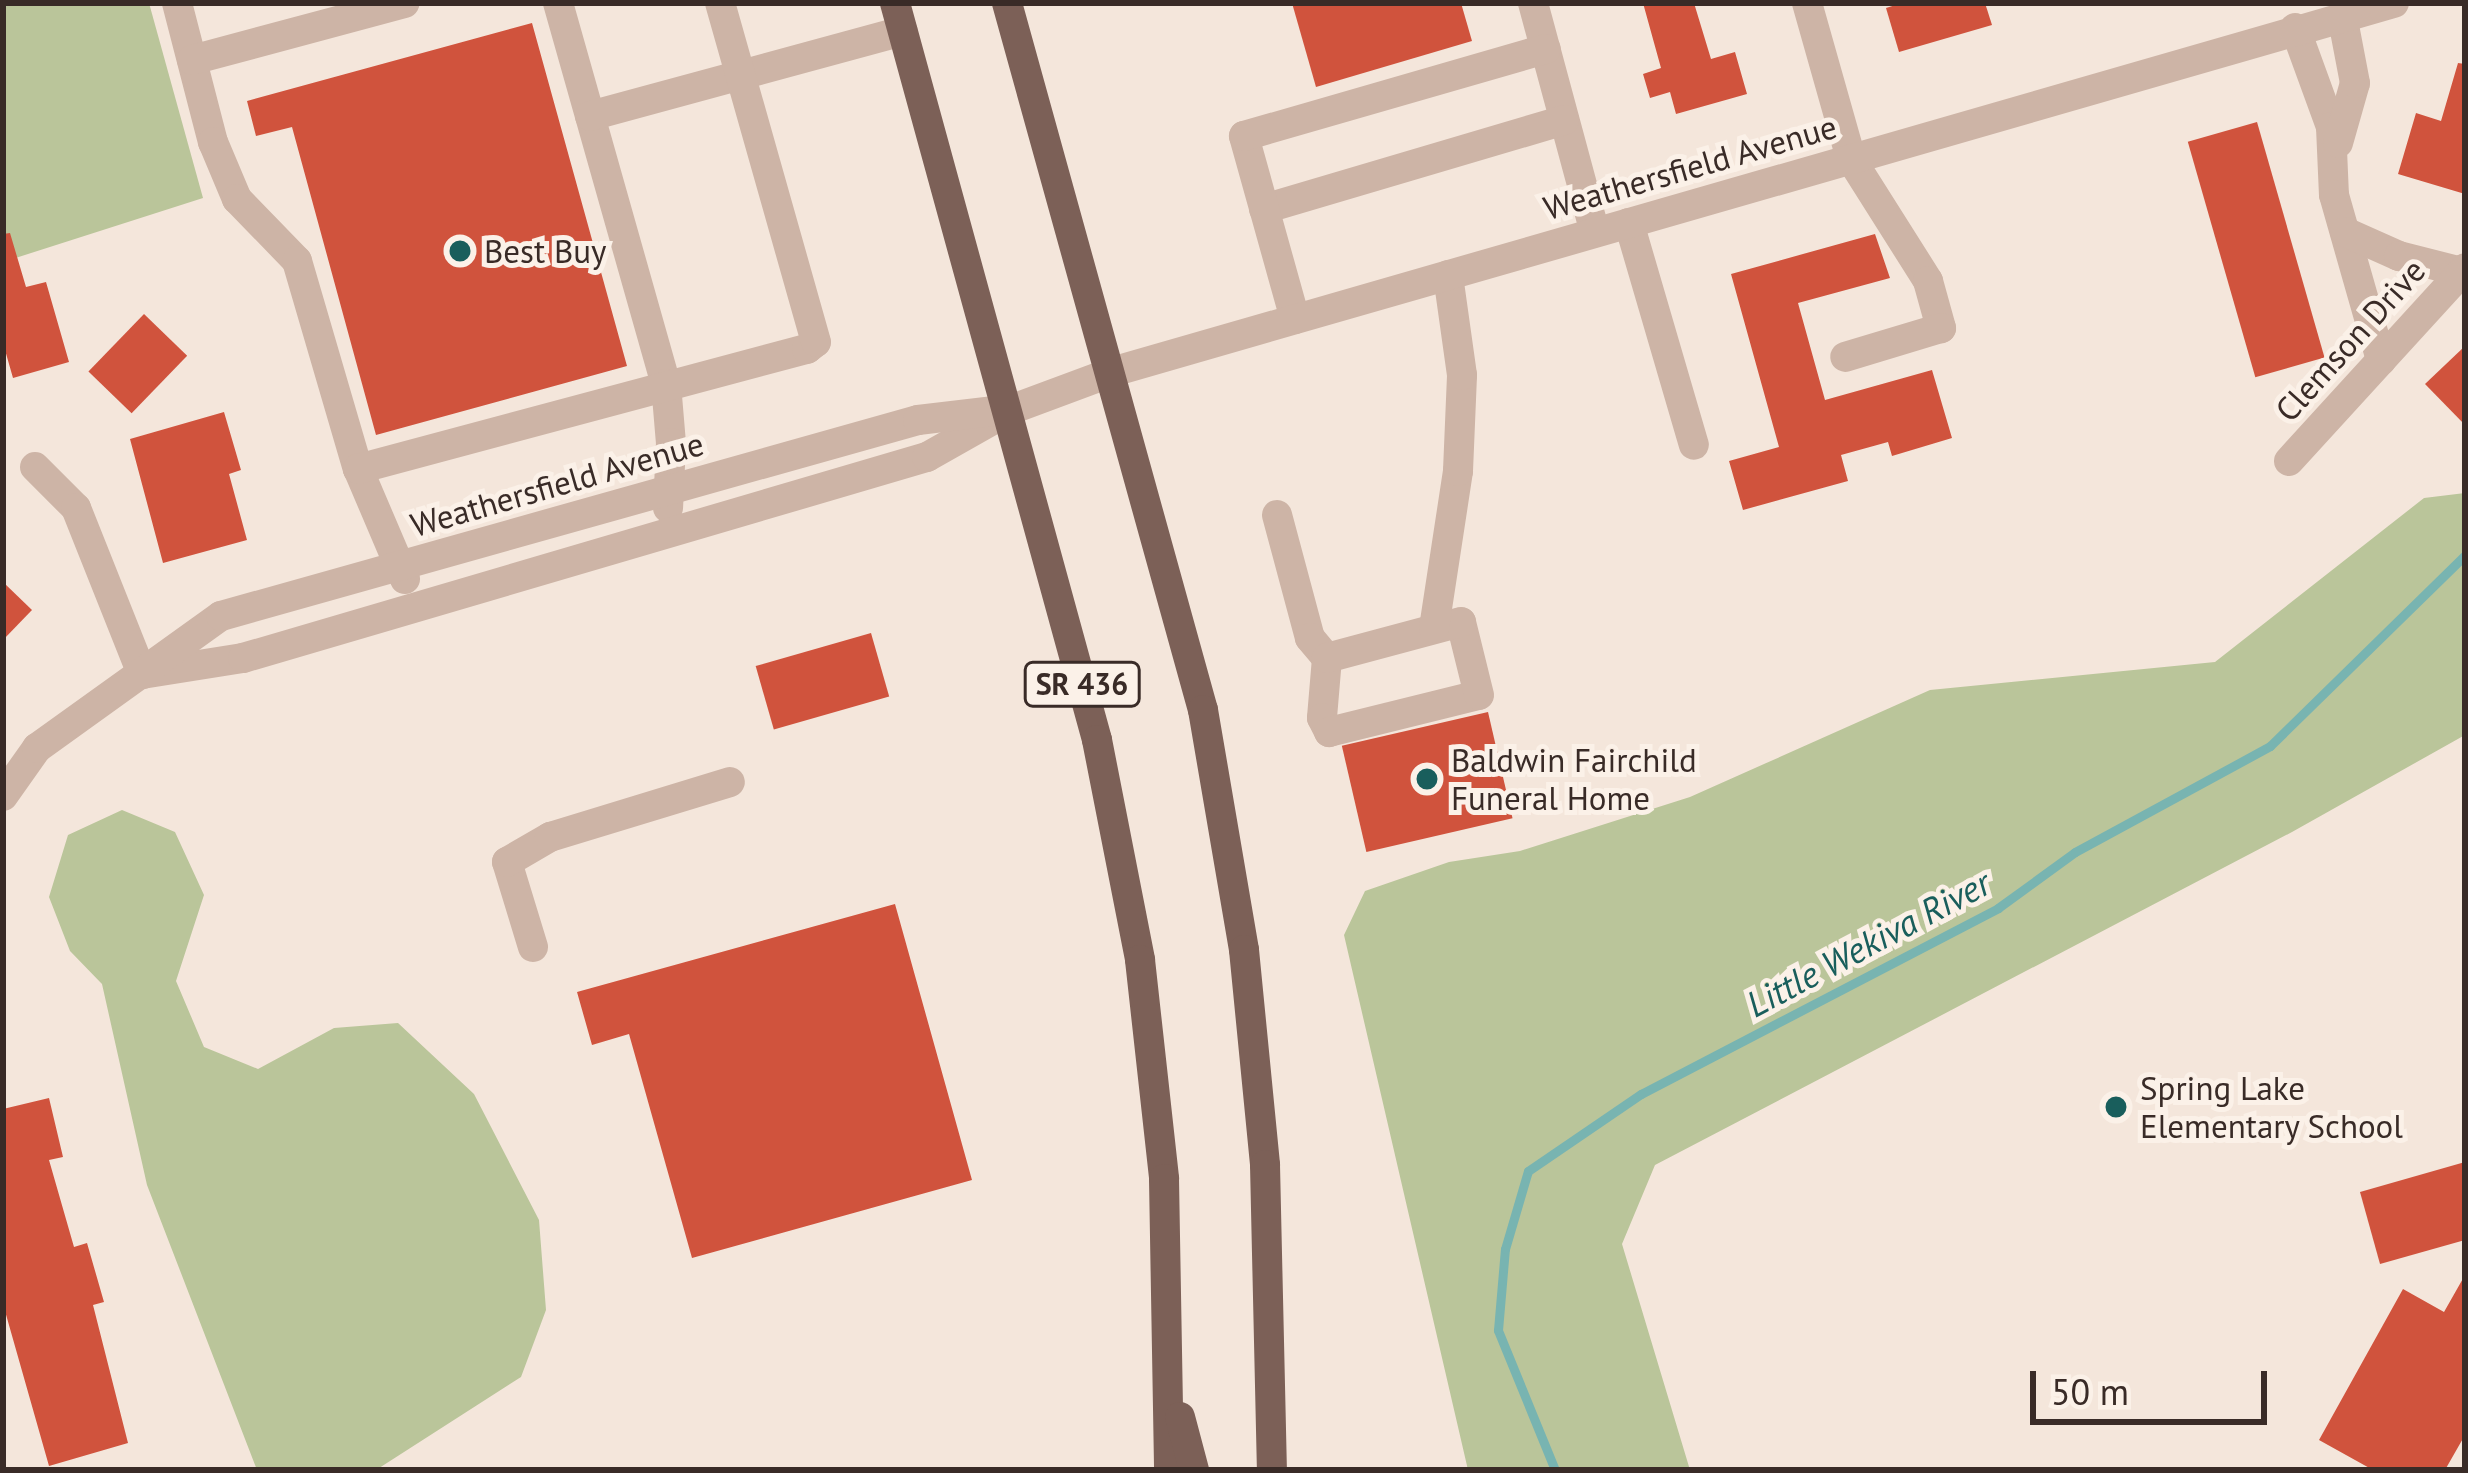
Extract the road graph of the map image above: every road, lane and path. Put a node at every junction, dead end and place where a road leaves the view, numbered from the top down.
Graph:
1 (178, 3) edge
2 (404, 3) edge
3 (558, 3) edge
4 (720, 3) edge
5 (1007, 3) edge
6 (1533, 3) edge
7 (1807, 3) edge
8 (2394, 3) edge
9 (899, 17) edge
10 (2318, 17) edge
11 (1546, 49) junction
12 (192, 60) junction
13 (741, 76) junction
14 (590, 116) junction
15 (1564, 120) junction
16 (2336, 149) junction
17 (1851, 159) junction
18 (1264, 209) junction
19 (1629, 223) junction
20 (1595, 232) junction
21 (2344, 232) junction
22 (2463, 270) edge
23 (1448, 275) junction
24 (1295, 320) junction
25 (1845, 357) dead end
26 (2381, 360) junction
27 (1112, 372) junction
28 (666, 384) junction
29 (1010, 410) junction
30 (1694, 445) dead end
31 (2289, 461) dead end
32 (35, 467) dead end
33 (358, 469) junction
34 (671, 489) junction
35 (1277, 515) dead end
36 (663, 531) junction
37 (396, 567) junction
38 (424, 604) junction
39 (1434, 628) junction
40 (1327, 658) junction
41 (142, 674) junction
42 (730, 782) dead end
43 (3, 796) edge
44 (533, 947) dead end
45 (1171, 1383) junction
46 (1169, 1470) edge
47 (1194, 1470) edge
48 (1271, 1470) edge

1 - 12 street
2 - 12 street
3 - 14 street
4 - 13 street
5 - 27 main road, SR 436
6 - 11 street
7 - 17 street
8 - 10 street, Weathersfield Avenue
9 - 13 street
9 - 29 main road, SR 436
10 - 16 street
10 - 16 street
10 - 17 street, Weathersfield Avenue
11 - 15 street
11 - 18 street
12 - 33 street
13 - 14 street
13 - 28 street
14 - 28 street
15 - 18 street
15 - 20 street
16 - 21 street
17 - 19 street, Weathersfield Avenue
17 - 25 street
18 - 24 street
19 - 20 street, Weathersfield Avenue
19 - 30 street
20 - 23 street, Weathersfield Avenue
21 - 22 street
21 - 26 street
22 - 26 street, Clemson Drive
23 - 24 street, Weathersfield Avenue
23 - 39 street
24 - 27 street, Weathersfield Avenue
26 - 31 street, Clemson Drive
27 - 29 street, Weathersfield Avenue
27 - 48 main road, SR 436
28 - 33 street
28 - 34 street
29 - 34 street, Weathersfield Avenue
29 - 36 street, Weathersfield Avenue
29 - 45 main road, SR 436
32 - 41 street
33 - 37 street
34 - 36 street
34 - 37 street, Weathersfield Avenue
35 - 40 street
36 - 38 street, Weathersfield Avenue
37 - 38 street
37 - 41 street, Weathersfield Avenue
38 - 41 street, Weathersfield Avenue
39 - 40 street
39 - 40 street
41 - 43 street, Weathersfield Avenue
42 - 44 street
45 - 46 main road, SR 436
45 - 47 main road

